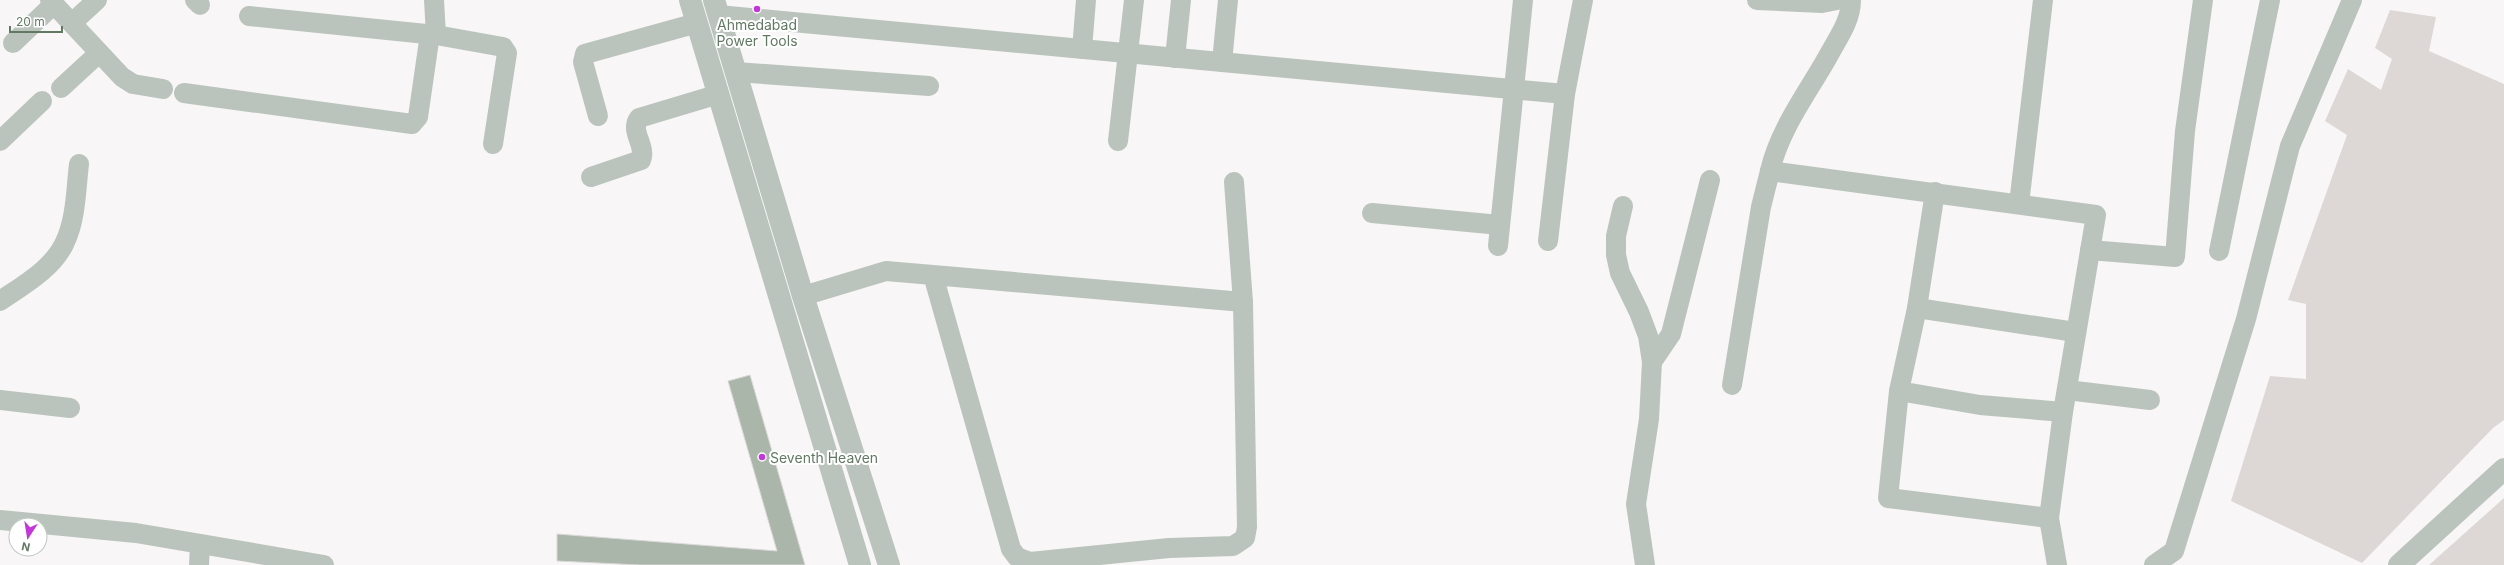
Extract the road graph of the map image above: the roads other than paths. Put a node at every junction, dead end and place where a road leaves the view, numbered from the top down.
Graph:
1 (97, 0) edge
2 (434, 0) edge
3 (690, 0) edge
4 (1086, 0) edge
5 (1134, 0) edge
6 (1181, 0) edge
7 (1228, 0) edge
8 (1523, 0) edge
9 (1583, 0) edge
10 (1757, 0) edge
11 (1837, 0) edge
12 (1851, 0) edge
13 (2044, 0) edge
14 (2203, 0) edge
15 (2270, 0) edge
16 (2352, 0) edge
17 (52, 2) edge
18 (716, 7) edge
19 (249, 16) dead end
20 (697, 23) junction
21 (72, 24) junction
22 (433, 34) junction
23 (13, 43) dead end
24 (1082, 49) junction
25 (99, 53) junction
26 (1129, 54) junction
27 (1175, 58) junction
28 (1222, 62) junction
29 (736, 72) junction
30 (929, 86) dead end
31 (61, 88) dead end
32 (163, 88) dead end
33 (1513, 89) junction
34 (184, 93) dead end
35 (719, 94) junction
36 (1565, 94) junction
37 (42, 101) dead end
38 (598, 116) dead end
39 (0, 141) edge
40 (1118, 141) dead end
41 (493, 144) dead end
42 (79, 164) dead end
43 (1770, 171) junction
44 (591, 177) dead end
45 (1710, 180) dead end
46 (1234, 182) dead end
47 (1935, 192) junction
48 (2019, 204) junction
49 (1623, 206) dead end
50 (1372, 213) dead end
51 (1500, 225) junction
52 (1548, 241) dead end
53 (1498, 246) dead end
54 (2090, 250) junction
55 (2219, 251) dead end
56 (933, 275) junction
57 (803, 296) junction
58 (0, 301) edge
59 (1243, 302) junction
60 (1917, 308) junction
61 (2075, 332) junction
62 (1652, 362) junction
63 (1732, 385) dead end
64 (2067, 390) junction
65 (1899, 391) junction
66 (0, 400) edge
67 (2150, 400) dead end
68 (70, 408) dead end
69 (2063, 412) junction
70 (2504, 469) edge
71 (2049, 518) junction
72 (0, 520) edge
73 (200, 544) junction
74 (1128, 559) edge
75 (199, 565) edge
76 (324, 565) edge
77 (860, 565) edge
78 (888, 565) edge
79 (1645, 565) edge
80 (2057, 565) edge
81 (2154, 565) edge
82 (2400, 565) edge

1 - 21 street
2 - 22 street
3 - 20 street
4 - 24 street
5 - 26 street
6 - 27 street
7 - 28 street
8 - 33 street
9 - 36 street
10 - 11 street
12 - 43 street
13 - 48 street
14 - 54 street
15 - 55 street
16 - 81 street
17 - 21 street
17 - 23 street
18 - 24 street
18 - 29 street
19 - 22 street
20 - 35 street
20 - 38 street
21 - 25 street
22 - 34 street
22 - 41 street
24 - 26 street
25 - 31 street
25 - 32 street
26 - 27 street
26 - 40 street
27 - 28 street
28 - 33 street
29 - 30 street
29 - 57 street
33 - 36 street
33 - 51 street
35 - 44 street
35 - 77 street
36 - 52 street
37 - 39 street
42 - 58 street
43 - 47 street
43 - 63 street
45 - 62 street
46 - 59 street
47 - 48 street
47 - 60 street
48 - 54 street
49 - 62 street
50 - 51 street
51 - 53 street
54 - 61 street
56 - 57 street
56 - 59 street
56 - 74 street
57 - 78 street
59 - 74 street
60 - 61 street
60 - 65 street
61 - 64 street
62 - 79 street
64 - 67 street
64 - 69 street
65 - 69 street
65 - 71 street
66 - 68 street
69 - 71 street
70 - 82 street
71 - 80 street
72 - 73 street
73 - 75 street
73 - 76 street

